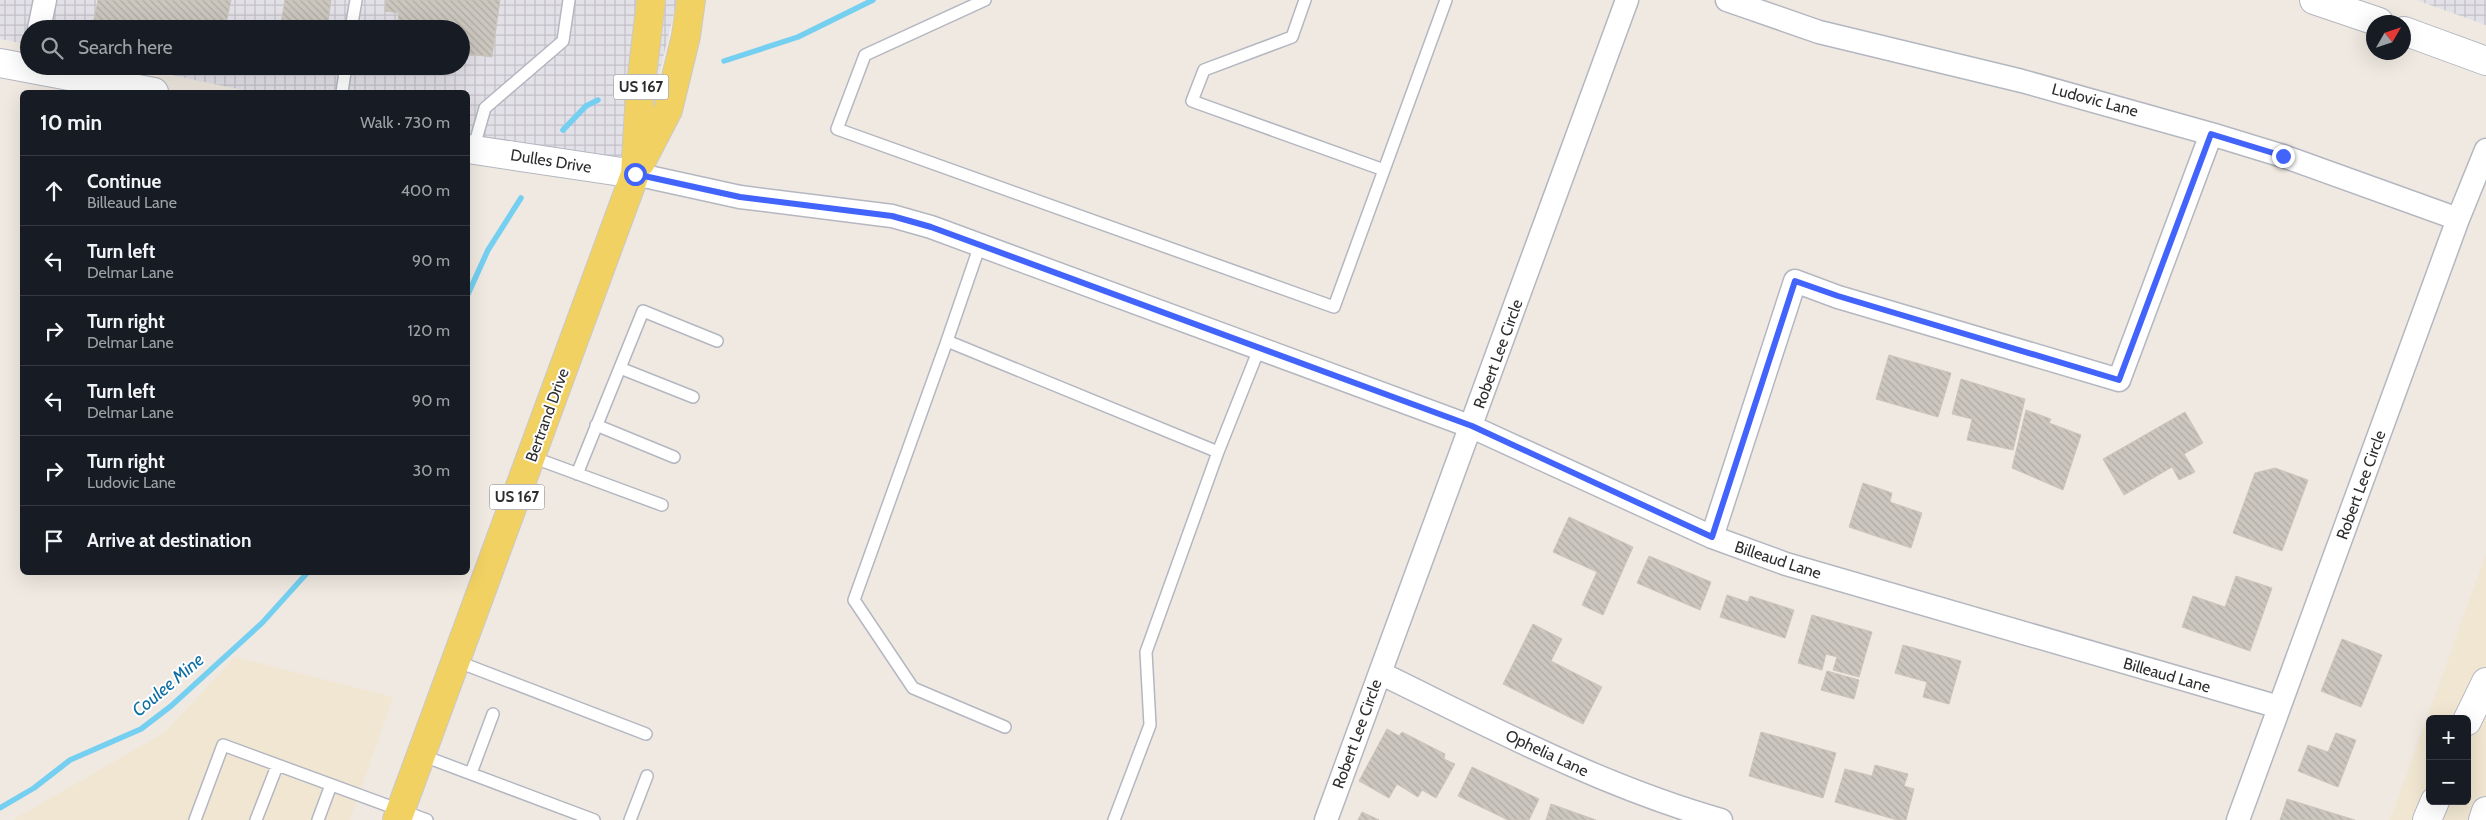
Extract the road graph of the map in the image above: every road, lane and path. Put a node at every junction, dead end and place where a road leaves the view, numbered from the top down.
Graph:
1 (45, 0) edge
2 (356, 0) edge
3 (569, 0) edge
4 (651, 0) edge
5 (691, 0) edge
6 (985, 0) edge
7 (1305, 0) edge
8 (1446, 0) edge
9 (1628, 0) edge
10 (1727, 0) edge
11 (2314, 0) edge
12 (2366, 17) edge
13 (41, 20) edge
14 (353, 20) edge
15 (2411, 34) edge
16 (2486, 61) edge
17 (0, 63) edge
18 (20, 66) edge
19 (66, 75) edge
20 (345, 75) edge
21 (144, 90) edge
22 (342, 90) edge
23 (2211, 134) junction
24 (470, 149) edge
25 (2486, 150) edge
26 (1384, 170) junction
27 (635, 174) junction
28 (2458, 219) junction
29 (980, 245) junction
30 (717, 341) dead end
31 (947, 341) junction
32 (1259, 349) junction
33 (620, 368) junction
34 (693, 397) dead end
35 (596, 425) junction
36 (1472, 426) junction
37 (1218, 452) junction
38 (674, 457) dead end
39 (532, 458) junction
40 (577, 474) junction
41 (662, 505) dead end
42 (1712, 537) junction
43 (456, 661) junction
44 (1380, 673) junction
45 (2486, 682) edge
46 (2279, 707) junction
47 (493, 714) dead end
48 (2470, 715) edge
49 (1005, 727) dead end
50 (646, 734) dead end
51 (421, 755) junction
52 (277, 766) junction
53 (471, 773) junction
54 (648, 776) dead end
55 (331, 785) junction
56 (2433, 805) edge
57 (2486, 811) edge
58 (399, 816) edge
59 (195, 820) edge
60 (256, 820) edge
61 (318, 820) edge
62 (427, 820) edge
63 (594, 820) edge
64 (630, 820) edge
65 (1114, 820) edge
66 (1326, 820) edge
67 (1721, 820) edge
68 (2238, 820) edge
69 (2427, 820) edge
70 (2483, 820) edge

1 - 13 street
2 - 14 lane
3 - 24 lane
4 - 27 main road, Bertrand Drive / US 167
5 - 27 main road, US 167
6 - 26 lane
7 - 26 lane
8 - 26 lane
9 - 36 street, Robert Lee Circle
10 - 23 street, Ludovic Lane
11 - 12 street
15 - 16 street
17 - 18 street
19 - 21 street
20 - 22 lane
23 - 28 street, Ludovic Lane
23 - 42 street
24 - 27 street, Dulles Drive
25 - 28 street, Robert Lee Circle
27 - 29 street, Billeaud Lane
27 - 39 main road, Bertrand Drive / US 167
28 - 46 street, Robert Lee Circle
29 - 31 lane
29 - 32 street, Billeaud Lane
30 - 33 lane
31 - 37 lane
31 - 49 lane
32 - 36 street, Billeaud Lane
32 - 37 lane
33 - 34 lane
33 - 35 lane
35 - 38 lane
35 - 40 lane
36 - 42 street, Billeaud Lane
36 - 44 street, Robert Lee Circle
37 - 65 lane
39 - 40 lane
39 - 43 main road, Bertrand Drive / US 167
40 - 41 lane
42 - 46 street, Billeaud Lane
43 - 50 lane
43 - 51 main road, Bertrand Drive / US 167
44 - 66 street, Robert Lee Circle
44 - 67 street, Ophelia Lane
45 - 48 street
46 - 68 street, Robert Lee Circle
47 - 53 lane
51 - 53 lane
51 - 58 main road, Bertrand Drive / US 167
52 - 55 lane
52 - 59 lane
52 - 60 lane
53 - 63 lane
54 - 64 lane
55 - 58 lane
55 - 61 lane
56 - 69 street
57 - 70 street
58 - 62 lane

